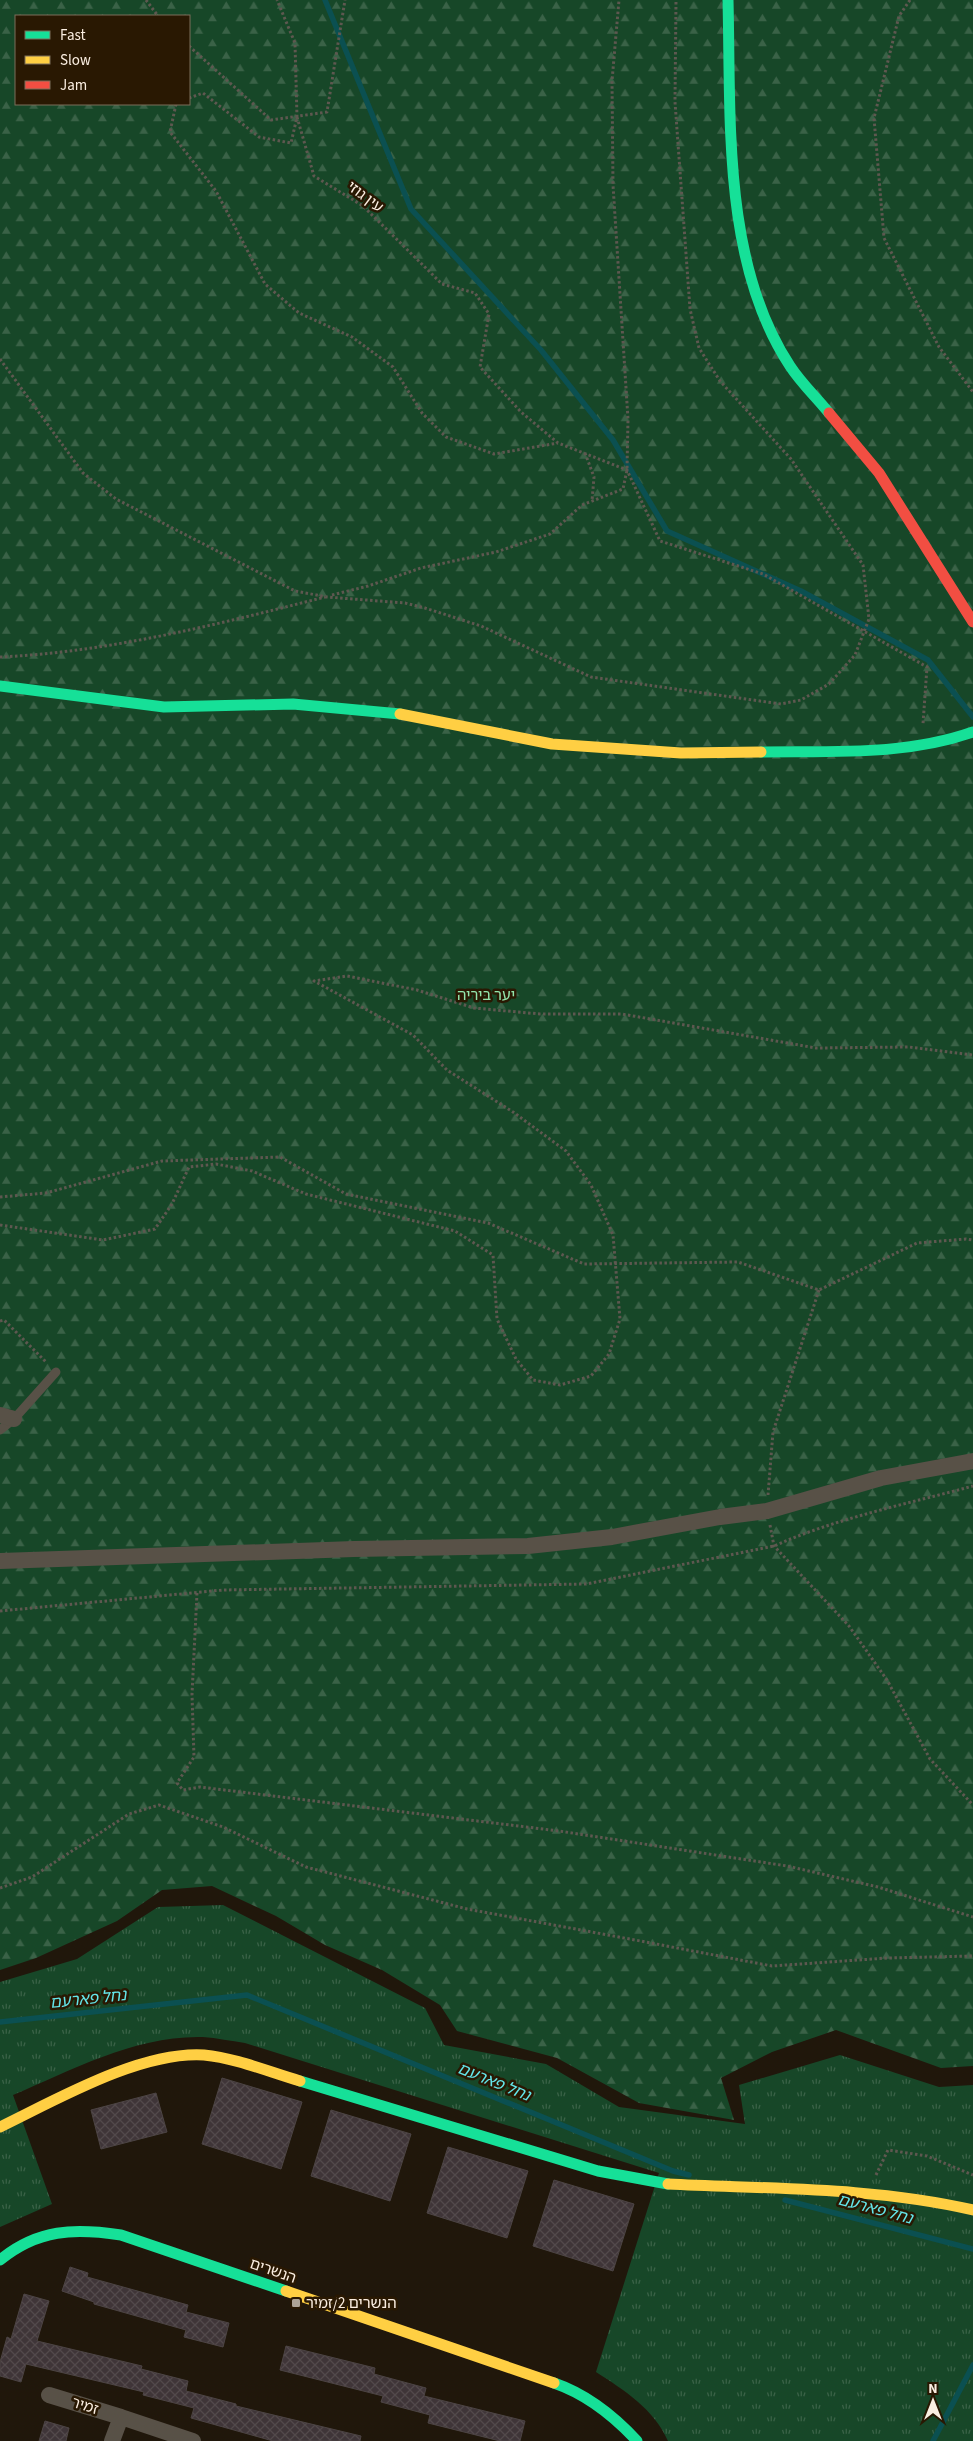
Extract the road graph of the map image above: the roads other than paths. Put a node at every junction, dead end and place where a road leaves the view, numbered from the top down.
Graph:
1 (728, 0) edge
2 (973, 622) edge
3 (0, 686) edge
4 (973, 732) edge
5 (56, 1372) road end
6 (7, 1417) edge
7 (0, 1430) edge
8 (973, 1462) edge
9 (0, 1561) edge
10 (0, 2127) edge
11 (973, 2210) edge
12 (0, 2260) edge
13 (49, 2395) dead end
14 (121, 2417) junction
15 (112, 2441) edge
16 (193, 2441) edge
17 (637, 2441) edge

1 - 2 street
3 - 4 street
5 - 6 lane
6 - 7 lane
8 - 9 street
10 - 11 street
12 - 17 street, הנשרים
13 - 14 street, זמיר
14 - 15 street
14 - 16 street, זמיר

